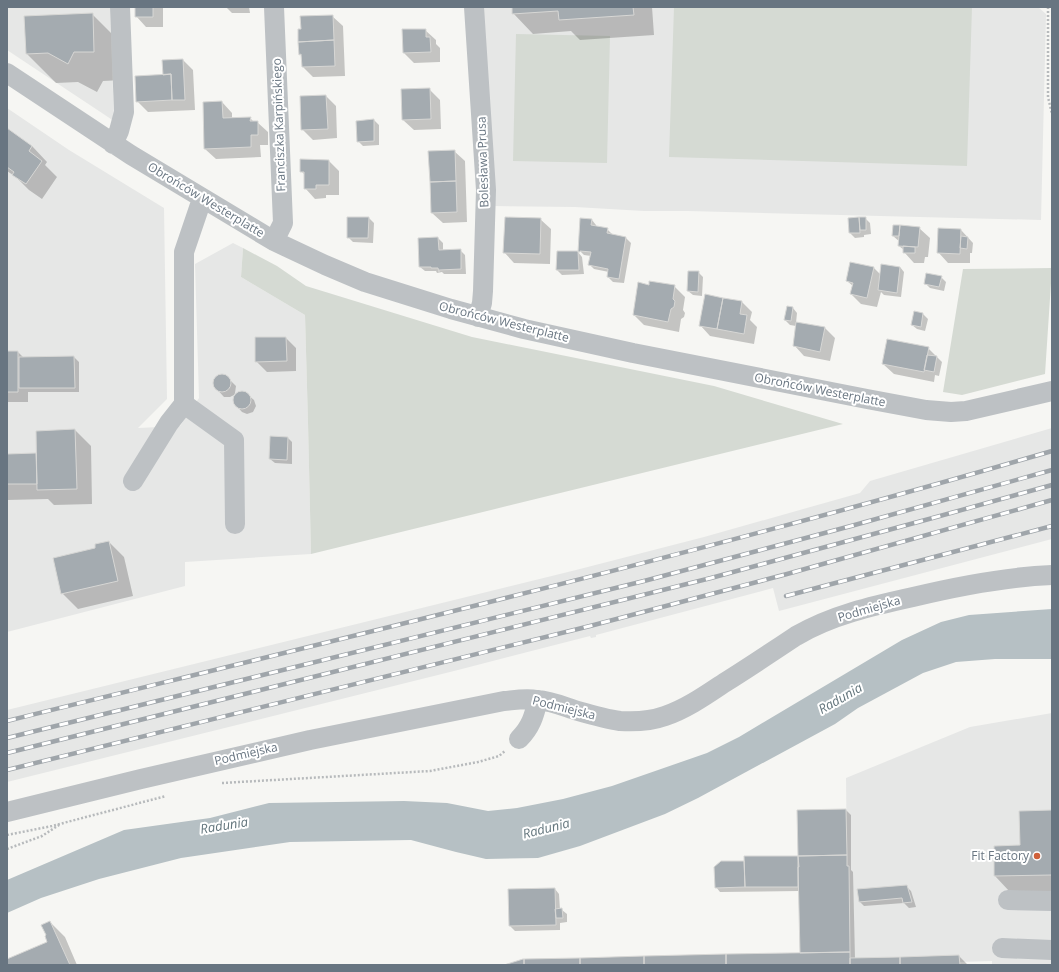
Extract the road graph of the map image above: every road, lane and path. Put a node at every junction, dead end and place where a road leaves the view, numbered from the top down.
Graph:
1 (120, 7) edge
2 (274, 7) edge
3 (474, 7) edge
4 (1048, 7) edge
5 (1048, 48) junction
6 (1052, 52) edge
7 (7, 73) edge
8 (1052, 114) edge
9 (113, 144) junction
10 (202, 199) junction
11 (274, 241) junction
12 (478, 317) junction
13 (1052, 391) edge
14 (184, 404) junction
15 (134, 481) dead end
16 (235, 524) dead end
17 (1052, 576) edge
18 (538, 700) junction
19 (519, 739) joint
20 (231, 779) dead end
21 (172, 795) dead end
22 (7, 812) edge
23 (61, 823) junction
24 (7, 835) edge
25 (7, 849) edge
26 (1008, 900) dead end
27 (1052, 901) edge
28 (1002, 948) dead end
29 (1052, 950) edge

1 - 9 street
2 - 11 street, Franciszka Karpińskiego
3 - 12 street, Bolesława Prusa
4 - 5 path
5 - 6 path
5 - 8 path
7 - 9 street, Obrońców Westerplatte
9 - 10 street, Obrońców Westerplatte
10 - 11 street, Obrońców Westerplatte
10 - 14 street
11 - 12 street, Obrońców Westerplatte
12 - 13 street, Obrońców Westerplatte
14 - 15 street
14 - 16 street
17 - 18 street, Podmiejska
18 - 19 street
18 - 22 street, Podmiejska
19 - 20 path
21 - 23 path
23 - 24 path
23 - 25 path
26 - 27 street
28 - 29 street

